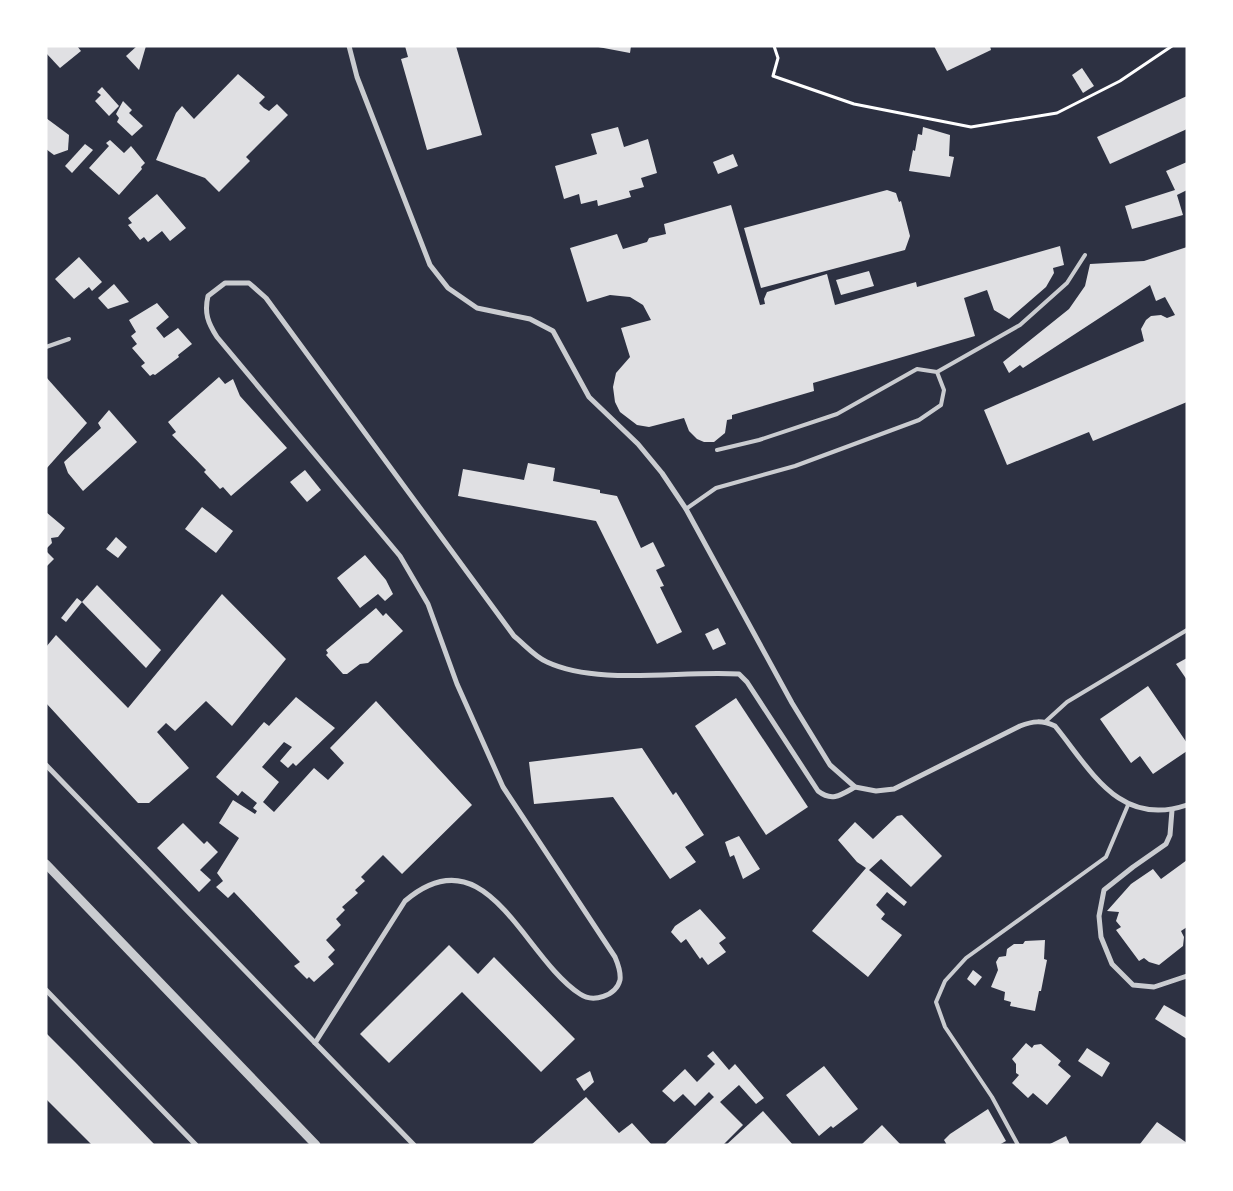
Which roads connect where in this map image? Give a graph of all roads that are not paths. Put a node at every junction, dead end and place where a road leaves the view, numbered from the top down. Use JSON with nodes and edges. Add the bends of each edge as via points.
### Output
{"nodes":[{"id":1,"x":349,"y":46,"type":"edge"},
{"id":2,"x":1085,"y":255,"type":"dead end"},
{"id":3,"x":69,"y":339,"type":"dead end"},
{"id":4,"x":46,"y":347,"type":"edge"},
{"id":5,"x":937,"y":372,"type":"junction"},
{"id":6,"x":717,"y":450,"type":"dead end"},
{"id":7,"x":686,"y":509,"type":"junction"},
{"id":8,"x":1187,"y":630,"type":"edge"},
{"id":9,"x":1045,"y":722,"type":"junction"},
{"id":10,"x":46,"y":765,"type":"edge"},
{"id":11,"x":855,"y":787,"type":"junction"},
{"id":12,"x":1128,"y":805,"type":"junction"},
{"id":13,"x":1187,"y":805,"type":"edge"},
{"id":14,"x":1172,"y":810,"type":"junction"},
{"id":15,"x":46,"y":864,"type":"edge"},
{"id":16,"x":1187,"y":976,"type":"edge"},
{"id":17,"x":46,"y":990,"type":"edge"},
{"id":18,"x":315,"y":1043,"type":"junction"},
{"id":19,"x":196,"y":1145,"type":"edge"},
{"id":20,"x":316,"y":1145,"type":"edge"},
{"id":21,"x":414,"y":1145,"type":"edge"},
{"id":22,"x":1018,"y":1145,"type":"edge"}],
"edges":[{"from":1,"to":7,"type":"street","via":[[357,78],[430,265],[448,288],[477,308],[530,319],[553,331],[589,397],[638,444]]},
{"from":2,"to":5,"type":"lane","via":[[1067,283],[1020,325]]},
{"from":3,"to":4,"type":"lane"},
{"from":5,"to":6,"type":"lane","via":[[917,369],[836,414],[759,440]]},
{"from":5,"to":7,"type":"lane","via":[[944,390],[941,405],[919,420],[795,466],[716,488]]},
{"from":7,"to":11,"type":"street","via":[[792,703],[830,765]]},
{"from":8,"to":9,"type":"lane","via":[[1067,702]]},
{"from":9,"to":11,"type":"street","via":[[1032,721],[1020,726],[894,788],[876,791]]},
{"from":9,"to":12,"type":"street","via":[[1055,726],[1100,785]]},
{"from":10,"to":18,"type":"street"},
{"from":11,"to":18,"type":"street","via":[[837,798],[826,798],[818,791],[740,674],[596,675],[545,662],[514,636],[266,298],[249,283],[225,284],[208,296],[205,308],[208,322],[217,337],[400,556],[428,604],[457,684],[503,787],[616,957],[620,970],[620,980],[614,991],[600,998],[582,996],[564,982],[489,894],[468,882],[444,879],[422,887],[405,901]]},
{"from":12,"to":14,"type":"street","via":[[1149,811]]},
{"from":12,"to":22,"type":"lane","via":[[1106,857],[966,958],[945,981],[936,1002],[945,1027],[992,1097]]},
{"from":13,"to":14,"type":"street"},
{"from":14,"to":16,"type":"street","via":[[1166,844],[1104,890],[1098,916],[1101,937],[1112,964],[1134,985],[1154,987]]},
{"from":15,"to":20,"type":"street"},
{"from":17,"to":19,"type":"street"},
{"from":18,"to":21,"type":"street"}]}
